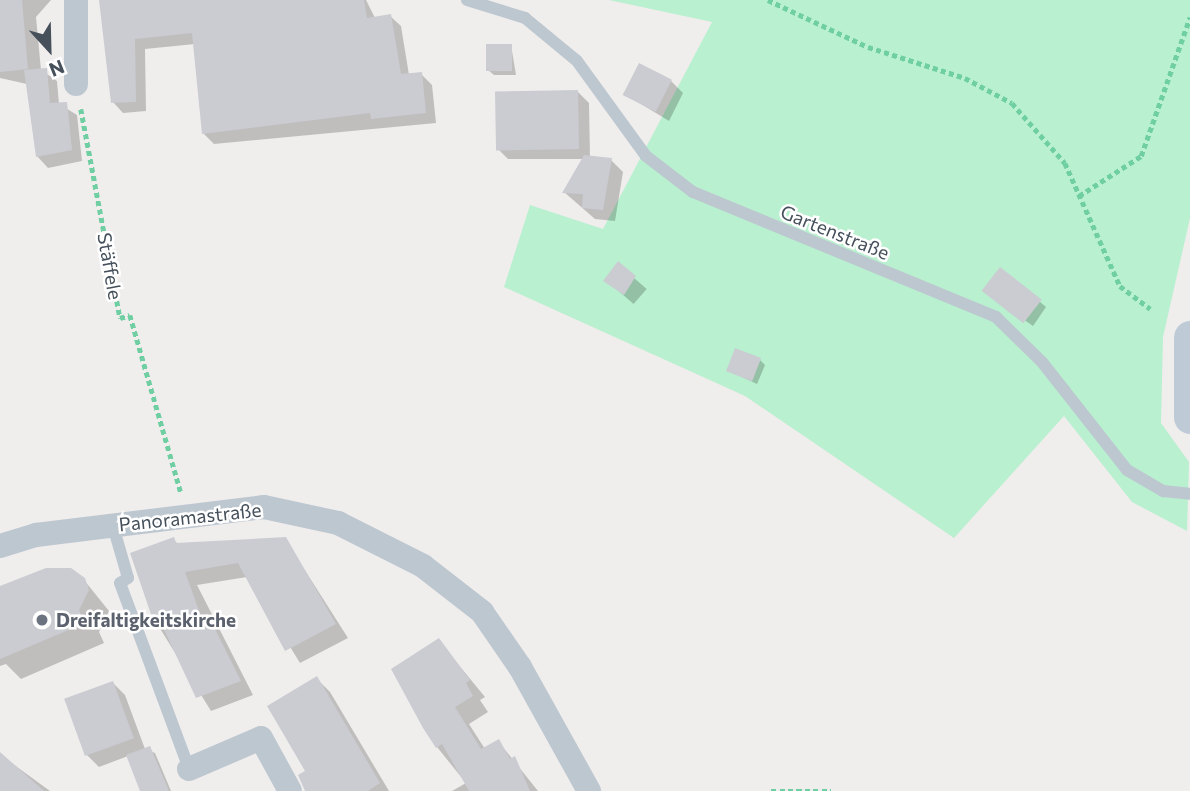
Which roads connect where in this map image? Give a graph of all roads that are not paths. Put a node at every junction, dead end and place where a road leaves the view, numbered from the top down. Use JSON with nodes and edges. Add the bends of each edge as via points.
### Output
{"nodes":[{"id":1,"x":76,"y":0,"type":"edge"},
{"id":2,"x":467,"y":0,"type":"edge"},
{"id":3,"x":76,"y":84,"type":"road end"},
{"id":4,"x":1190,"y":337,"type":"edge"},
{"id":5,"x":1190,"y":416,"type":"edge"},
{"id":6,"x":1190,"y":494,"type":"edge"},
{"id":7,"x":113,"y":526,"type":"junction"},
{"id":8,"x":0,"y":546,"type":"edge"},
{"id":9,"x":189,"y":769,"type":"joint"},
{"id":10,"x":290,"y":791,"type":"edge"},
{"id":11,"x":589,"y":791,"type":"edge"}],
"edges":[{"from":1,"to":3,"type":"street"},
{"from":2,"to":6,"type":"lane","name":"Gartenstraße","via":[[525,18],[577,61],[646,156],[693,192],[996,317],[1042,362],[1127,470],[1163,491]]},
{"from":4,"to":5,"type":"main road"},
{"from":7,"to":8,"type":"street","name":"Panoramastraße"},
{"from":7,"to":9,"type":"lane","via":[[128,578],[120,583]]},
{"from":7,"to":11,"type":"street","name":"Panoramastraße","via":[[264,507],[338,523],[423,566],[482,612],[520,667]]},
{"from":9,"to":10,"type":"street","via":[[261,737]]}]}
